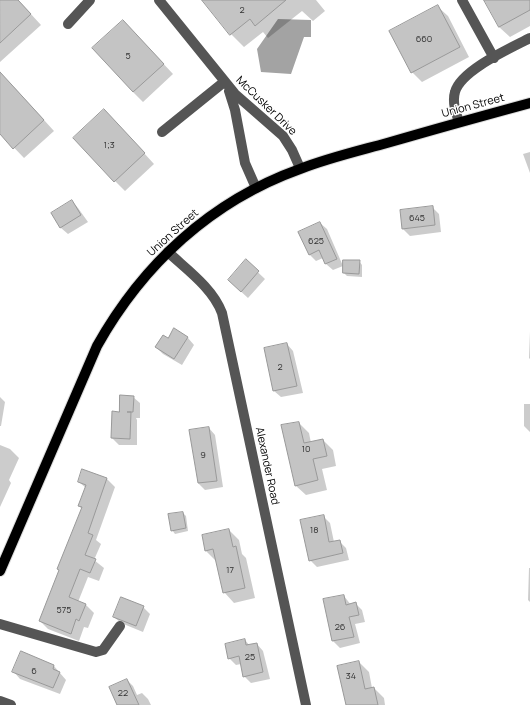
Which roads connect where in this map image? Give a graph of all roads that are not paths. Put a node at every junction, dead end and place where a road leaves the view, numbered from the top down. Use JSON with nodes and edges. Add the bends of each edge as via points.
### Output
{"nodes":[{"id":1,"x":90,"y":0,"type":"edge"},
{"id":2,"x":159,"y":0,"type":"edge"},
{"id":3,"x":462,"y":0,"type":"edge"},
{"id":4,"x":68,"y":24,"type":"dead end"},
{"id":5,"x":530,"y":38,"type":"edge"},
{"id":6,"x":494,"y":58,"type":"junction"},
{"id":7,"x":224,"y":82,"type":"junction"},
{"id":8,"x":530,"y":103,"type":"edge"},
{"id":9,"x":459,"y":122,"type":"junction"},
{"id":10,"x":162,"y":132,"type":"dead end"},
{"id":11,"x":300,"y":168,"type":"junction"},
{"id":12,"x":256,"y":188,"type":"junction"},
{"id":13,"x":168,"y":252,"type":"junction"},
{"id":14,"x":0,"y":571,"type":"edge"},
{"id":15,"x":0,"y":624,"type":"edge"},
{"id":16,"x":120,"y":626,"type":"dead end"},
{"id":17,"x":0,"y":701,"type":"edge"},
{"id":18,"x":10,"y":705,"type":"edge"},
{"id":19,"x":306,"y":705,"type":"edge"}],
"edges":[{"from":1,"to":4,"type":"street"},
{"from":2,"to":7,"type":"street","name":"McCusker Drive"},
{"from":3,"to":6,"type":"street"},
{"from":5,"to":6,"type":"street"},
{"from":6,"to":9,"type":"street","via":[[474,69],[457,87],[454,99]]},
{"from":7,"to":10,"type":"street"},
{"from":7,"to":11,"type":"street","name":"McCusker Drive","via":[[283,136]]},
{"from":7,"to":12,"type":"street","name":"McCusker Drive","via":[[233,100],[245,163]]},
{"from":8,"to":9,"type":"main road","name":"Union Street"},
{"from":9,"to":11,"type":"main road","name":"Union Street"},
{"from":11,"to":12,"type":"main road","name":"Union Street"},
{"from":12,"to":13,"type":"main road","name":"Union Street","via":[[197,226]]},
{"from":13,"to":14,"type":"main road","name":"Union Street","via":[[133,290],[97,346]]},
{"from":13,"to":19,"type":"street","name":"Alexander Road","via":[[209,291],[222,313]]},
{"from":15,"to":16,"type":"street","via":[[96,652],[103,650]]},
{"from":17,"to":18,"type":"street"}]}
